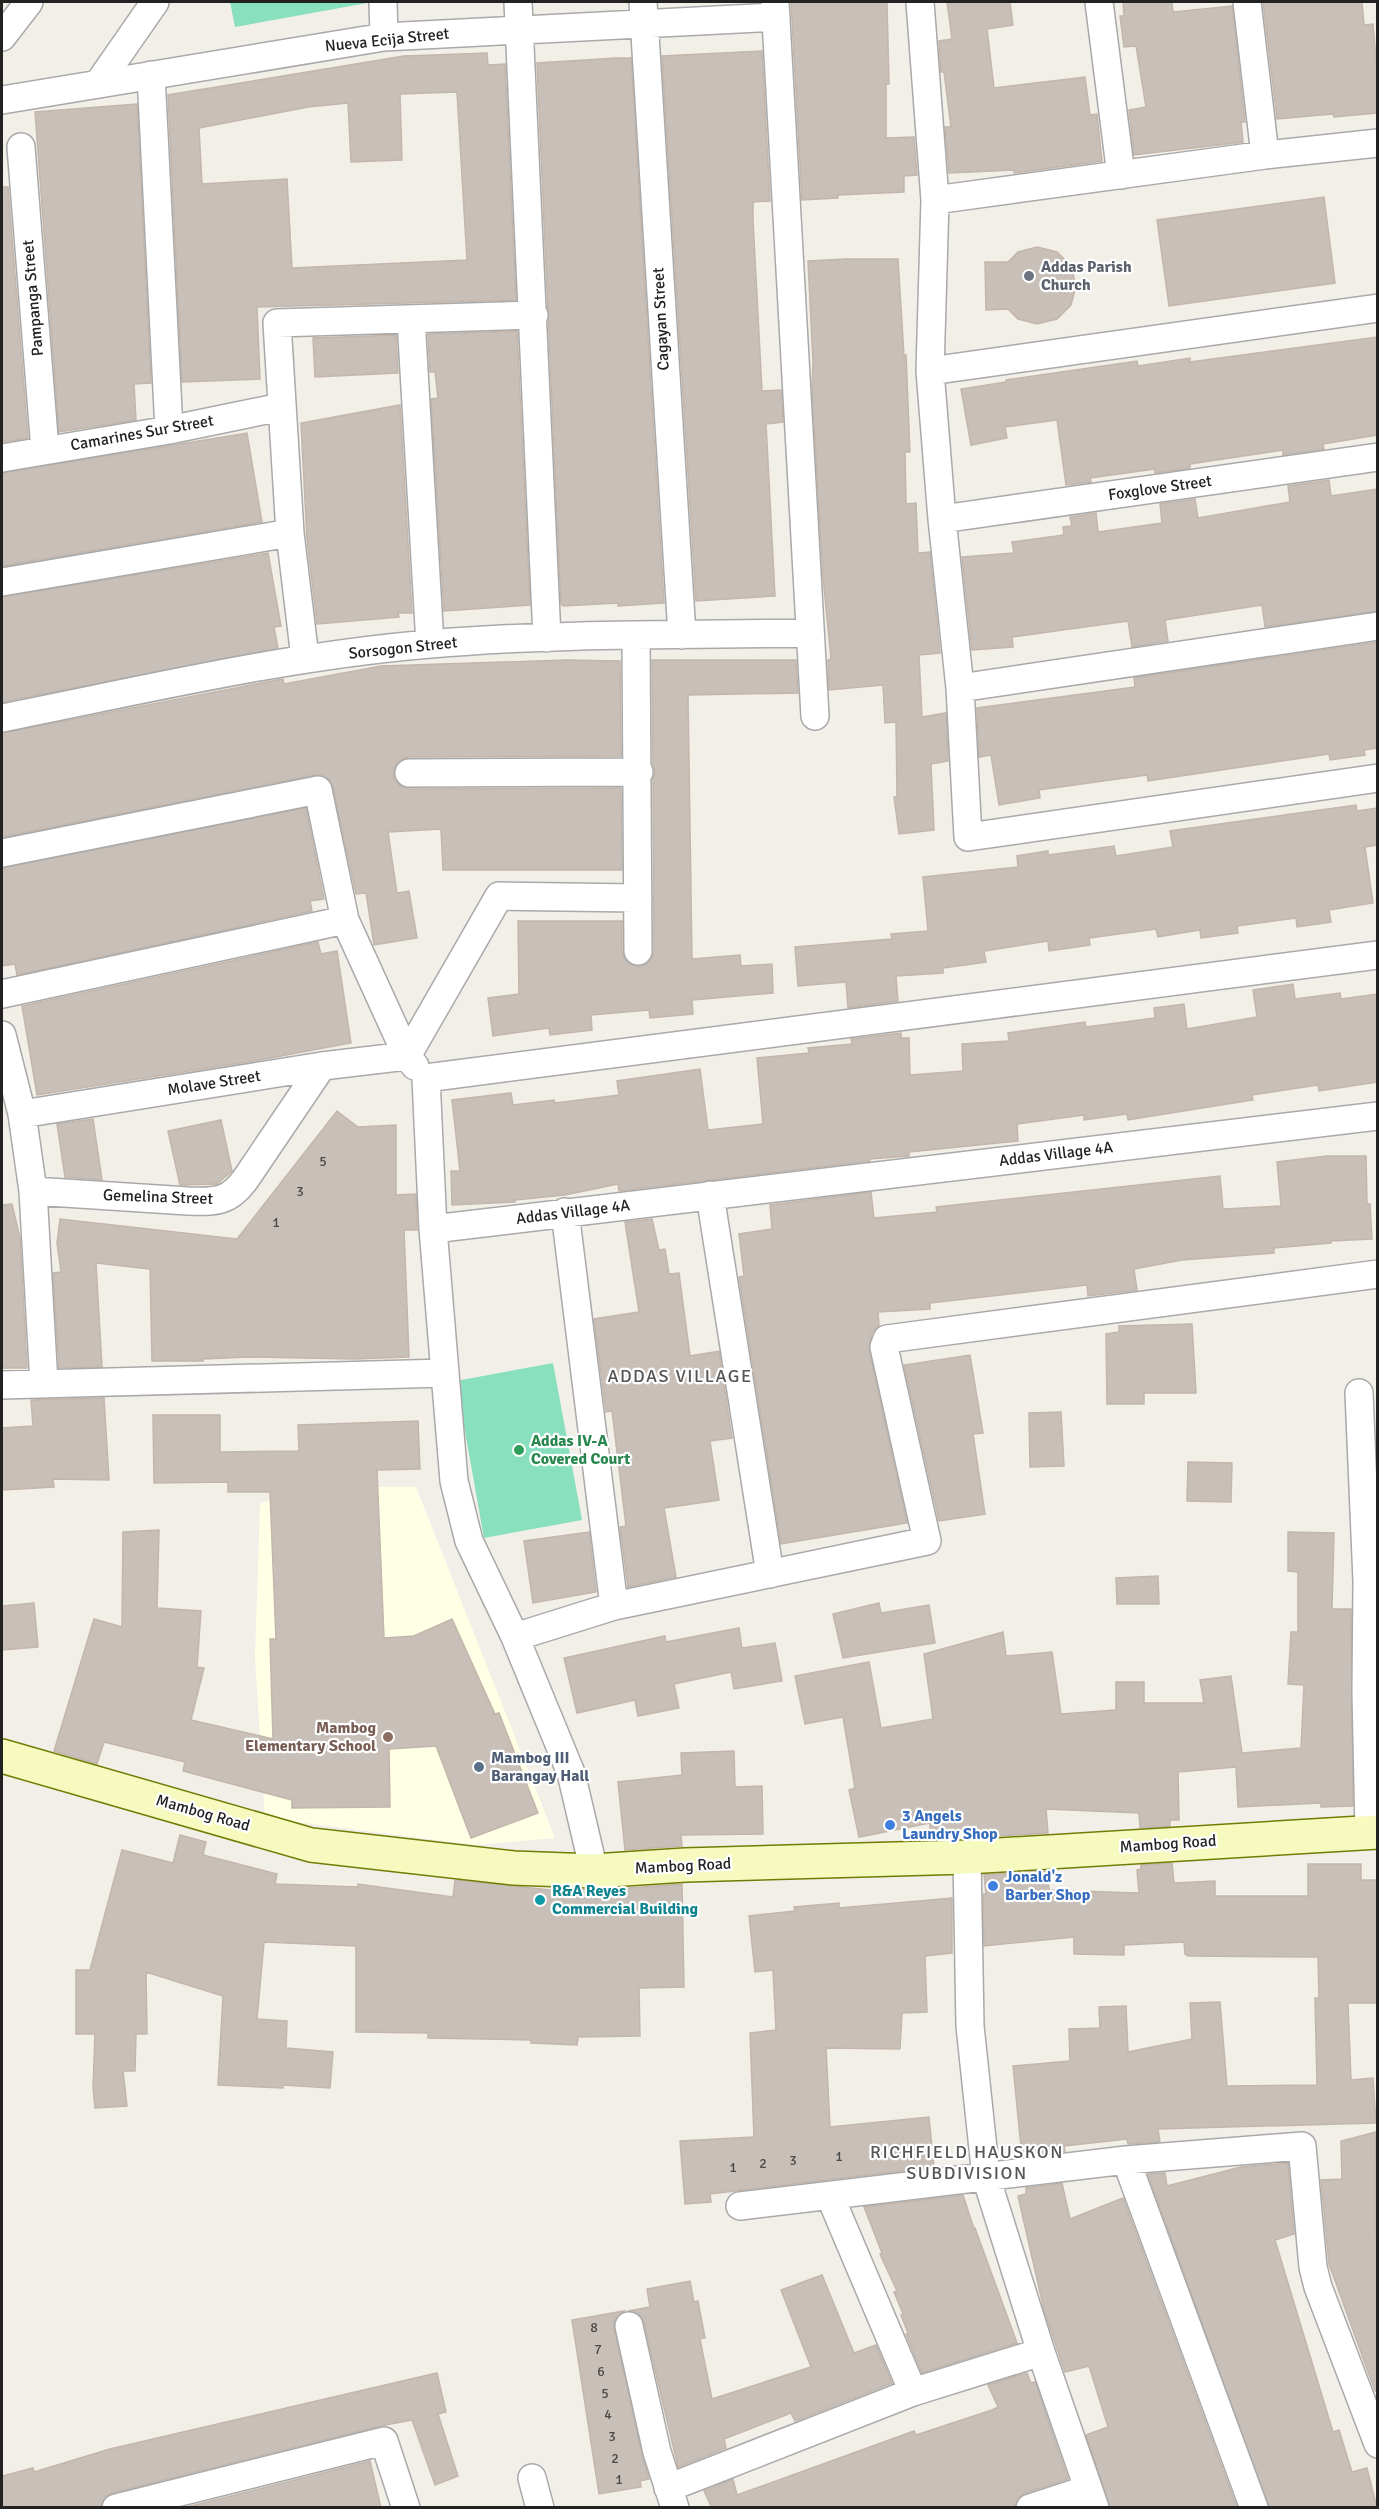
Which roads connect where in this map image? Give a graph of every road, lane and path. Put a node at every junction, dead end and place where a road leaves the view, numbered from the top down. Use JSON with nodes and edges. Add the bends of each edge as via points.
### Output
{"nodes":[{"id":1,"x":29,"y":2,"type":"edge"},
{"id":2,"x":155,"y":2,"type":"edge"},
{"id":3,"x":383,"y":2,"type":"edge"},
{"id":4,"x":518,"y":2,"type":"edge"},
{"id":5,"x":920,"y":2,"type":"edge"},
{"id":6,"x":1099,"y":2,"type":"edge"},
{"id":7,"x":1247,"y":2,"type":"edge"},
{"id":8,"x":775,"y":9,"type":"edge"},
{"id":9,"x":644,"y":12,"type":"edge"},
{"id":10,"x":520,"y":29,"type":"junction"},
{"id":11,"x":2,"y":37,"type":"edge"},
{"id":12,"x":384,"y":37,"type":"junction"},
{"id":13,"x":152,"y":75,"type":"junction"},
{"id":14,"x":98,"y":84,"type":"junction"},
{"id":15,"x":2,"y":100,"type":"edge"},
{"id":16,"x":1377,"y":143,"type":"edge"},
{"id":17,"x":21,"y":147,"type":"dead end"},
{"id":18,"x":1266,"y":155,"type":"junction"},
{"id":19,"x":1121,"y":175,"type":"junction"},
{"id":20,"x":935,"y":200,"type":"junction"},
{"id":21,"x":1377,"y":308,"type":"edge"},
{"id":22,"x":534,"y":315,"type":"junction"},
{"id":23,"x":411,"y":319,"type":"junction"},
{"id":24,"x":930,"y":371,"type":"junction"},
{"id":25,"x":281,"y":407,"type":"junction"},
{"id":26,"x":169,"y":430,"type":"junction"},
{"id":27,"x":45,"y":450,"type":"junction"},
{"id":28,"x":1377,"y":457,"type":"edge"},
{"id":29,"x":2,"y":458,"type":"edge"},
{"id":30,"x":942,"y":519,"type":"junction"},
{"id":31,"x":290,"y":533,"type":"junction"},
{"id":32,"x":2,"y":582,"type":"edge"},
{"id":33,"x":1377,"y":626,"type":"edge"},
{"id":34,"x":810,"y":633,"type":"junction"},
{"id":35,"x":682,"y":635,"type":"junction"},
{"id":36,"x":636,"y":636,"type":"junction"},
{"id":37,"x":547,"y":638,"type":"junction"},
{"id":38,"x":430,"y":644,"type":"junction"},
{"id":39,"x":305,"y":658,"type":"junction"},
{"id":40,"x":960,"y":688,"type":"junction"},
{"id":41,"x":815,"y":716,"type":"dead end"},
{"id":42,"x":2,"y":718,"type":"edge"},
{"id":43,"x":639,"y":772,"type":"junction"},
{"id":44,"x":409,"y":773,"type":"dead end"},
{"id":45,"x":1377,"y":778,"type":"edge"},
{"id":46,"x":2,"y":853,"type":"edge"},
{"id":47,"x":638,"y":897,"type":"junction"},
{"id":48,"x":345,"y":920,"type":"junction"},
{"id":49,"x":638,"y":951,"type":"dead end"},
{"id":50,"x":1377,"y":955,"type":"edge"},
{"id":51,"x":2,"y":994,"type":"edge"},
{"id":52,"x":2,"y":1035,"type":"edge"},
{"id":53,"x":407,"y":1056,"type":"junction"},
{"id":54,"x":322,"y":1066,"type":"junction"},
{"id":55,"x":426,"y":1078,"type":"junction"},
{"id":56,"x":22,"y":1114,"type":"junction"},
{"id":57,"x":1377,"y":1116,"type":"edge"},
{"id":58,"x":33,"y":1191,"type":"junction"},
{"id":59,"x":710,"y":1195,"type":"junction"},
{"id":60,"x":565,"y":1212,"type":"junction"},
{"id":61,"x":434,"y":1229,"type":"junction"},
{"id":62,"x":1377,"y":1274,"type":"edge"},
{"id":63,"x":445,"y":1373,"type":"junction"},
{"id":64,"x":44,"y":1384,"type":"junction"},
{"id":65,"x":2,"y":1385,"type":"edge"},
{"id":66,"x":1359,"y":1393,"type":"dead end"},
{"id":67,"x":770,"y":1574,"type":"junction"},
{"id":68,"x":614,"y":1606,"type":"junction"},
{"id":69,"x":515,"y":1637,"type":"junction"},
{"id":70,"x":2,"y":1756,"type":"edge"},
{"id":71,"x":1373,"y":1832,"type":"edge"},
{"id":72,"x":967,"y":1857,"type":"junction"},
{"id":73,"x":594,"y":1871,"type":"junction"},
{"id":74,"x":1126,"y":2160,"type":"junction"},
{"id":75,"x":986,"y":2177,"type":"junction"},
{"id":76,"x":831,"y":2196,"type":"junction"},
{"id":77,"x":740,"y":2206,"type":"dead end"},
{"id":78,"x":629,"y":2326,"type":"dead end"},
{"id":79,"x":1041,"y":2352,"type":"junction"},
{"id":80,"x":913,"y":2392,"type":"junction"},
{"id":81,"x":1377,"y":2444,"type":"edge"},
{"id":82,"x":532,"y":2478,"type":"dead end"},
{"id":83,"x":671,"y":2498,"type":"edge"},
{"id":84,"x":1092,"y":2498,"type":"edge"},
{"id":85,"x":116,"y":2508,"type":"edge"},
{"id":86,"x":406,"y":2508,"type":"edge"},
{"id":87,"x":540,"y":2508,"type":"edge"},
{"id":88,"x":1030,"y":2508,"type":"edge"},
{"id":89,"x":1254,"y":2508,"type":"edge"}],
"edges":[{"from":1,"to":11,"type":"street"},
{"from":2,"to":14,"type":"street"},
{"from":3,"to":12,"type":"street"},
{"from":4,"to":10,"type":"street"},
{"from":5,"to":20,"type":"street"},
{"from":6,"to":19,"type":"street"},
{"from":7,"to":18,"type":"street"},
{"from":8,"to":9,"type":"street","name":"Nueva Ecija Street"},
{"from":8,"to":34,"type":"street"},
{"from":9,"to":10,"type":"street","name":"Nueva Ecija Street"},
{"from":9,"to":35,"type":"street","name":"Cagayan Street"},
{"from":10,"to":12,"type":"street","name":"Nueva Ecija Street"},
{"from":10,"to":22,"type":"street"},
{"from":12,"to":13,"type":"street","name":"Nueva Ecija Street"},
{"from":13,"to":14,"type":"street","name":"Nueva Ecija Street"},
{"from":13,"to":26,"type":"street"},
{"from":14,"to":15,"type":"street","name":"Nueva Ecija Street"},
{"from":16,"to":18,"type":"street"},
{"from":17,"to":27,"type":"street","name":"Pampanga Street"},
{"from":18,"to":19,"type":"street"},
{"from":19,"to":20,"type":"street"},
{"from":20,"to":24,"type":"street"},
{"from":21,"to":24,"type":"street"},
{"from":22,"to":23,"type":"street"},
{"from":22,"to":37,"type":"street"},
{"from":23,"to":25,"type":"street","via":[[277,323]]},
{"from":23,"to":38,"type":"street"},
{"from":24,"to":30,"type":"street"},
{"from":25,"to":26,"type":"street","name":"Camarines Sur Street"},
{"from":25,"to":31,"type":"street"},
{"from":26,"to":27,"type":"street","name":"Camarines Sur Street"},
{"from":27,"to":29,"type":"street","name":"Camarines Sur Street"},
{"from":28,"to":30,"type":"street","name":"Foxglove Street"},
{"from":30,"to":40,"type":"street"},
{"from":31,"to":32,"type":"street"},
{"from":31,"to":39,"type":"street"},
{"from":33,"to":40,"type":"street"},
{"from":34,"to":35,"type":"street","name":"Sorsogon Street"},
{"from":34,"to":41,"type":"street"},
{"from":35,"to":36,"type":"street","name":"Sorsogon Street"},
{"from":36,"to":37,"type":"street","name":"Sorsogon Street"},
{"from":36,"to":43,"type":"street"},
{"from":37,"to":38,"type":"street","name":"Sorsogon Street"},
{"from":38,"to":39,"type":"street","name":"Sorsogon Street"},
{"from":39,"to":42,"type":"street","name":"Sorsogon Street"},
{"from":40,"to":45,"type":"street","via":[[968,837]]},
{"from":43,"to":44,"type":"street"},
{"from":43,"to":47,"type":"street"},
{"from":46,"to":48,"type":"street","via":[[318,790]]},
{"from":47,"to":49,"type":"street"},
{"from":47,"to":53,"type":"street","via":[[499,896]]},
{"from":48,"to":51,"type":"street"},
{"from":48,"to":53,"type":"street"},
{"from":50,"to":55,"type":"street"},
{"from":52,"to":56,"type":"street"},
{"from":53,"to":54,"type":"street","name":"Molave Street"},
{"from":53,"to":55,"type":"street"},
{"from":54,"to":56,"type":"street","name":"Molave Street"},
{"from":54,"to":58,"type":"street","name":"Gemelina Street","via":[[243,1183],[226,1198],[210,1202]]},
{"from":55,"to":61,"type":"street"},
{"from":56,"to":58,"type":"street"},
{"from":57,"to":59,"type":"street","name":"Addas Village 4A"},
{"from":58,"to":64,"type":"street"},
{"from":59,"to":60,"type":"street","name":"Addas Village 4A"},
{"from":59,"to":67,"type":"street"},
{"from":60,"to":61,"type":"street","name":"Addas Village 4A"},
{"from":60,"to":68,"type":"street"},
{"from":61,"to":63,"type":"street"},
{"from":62,"to":67,"type":"street","via":[[887,1339],[884,1347],[927,1541]]},
{"from":63,"to":64,"type":"street"},
{"from":63,"to":69,"type":"street","via":[[454,1481],[469,1541]]},
{"from":64,"to":65,"type":"street"},
{"from":66,"to":71,"type":"street"},
{"from":67,"to":68,"type":"street"},
{"from":68,"to":69,"type":"street"},
{"from":69,"to":73,"type":"street","via":[[571,1773]]},
{"from":70,"to":73,"type":"main road","name":"Mambog Road","via":[[311,1845],[513,1868]]},
{"from":71,"to":72,"type":"main road","name":"Mambog Road"},
{"from":72,"to":73,"type":"main road","name":"Mambog Road"},
{"from":72,"to":75,"type":"street","via":[[970,2026]]},
{"from":74,"to":75,"type":"street"},
{"from":74,"to":81,"type":"street","via":[[1302,2146],[1318,2287]]},
{"from":74,"to":89,"type":"street"},
{"from":75,"to":76,"type":"street"},
{"from":75,"to":79,"type":"street"},
{"from":76,"to":77,"type":"street"},
{"from":76,"to":80,"type":"street"},
{"from":78,"to":83,"type":"street"},
{"from":79,"to":80,"type":"street"},
{"from":79,"to":84,"type":"street"},
{"from":80,"to":83,"type":"street"},
{"from":82,"to":87,"type":"street"},
{"from":84,"to":88,"type":"street"},
{"from":85,"to":86,"type":"street","via":[[384,2441]]}]}
